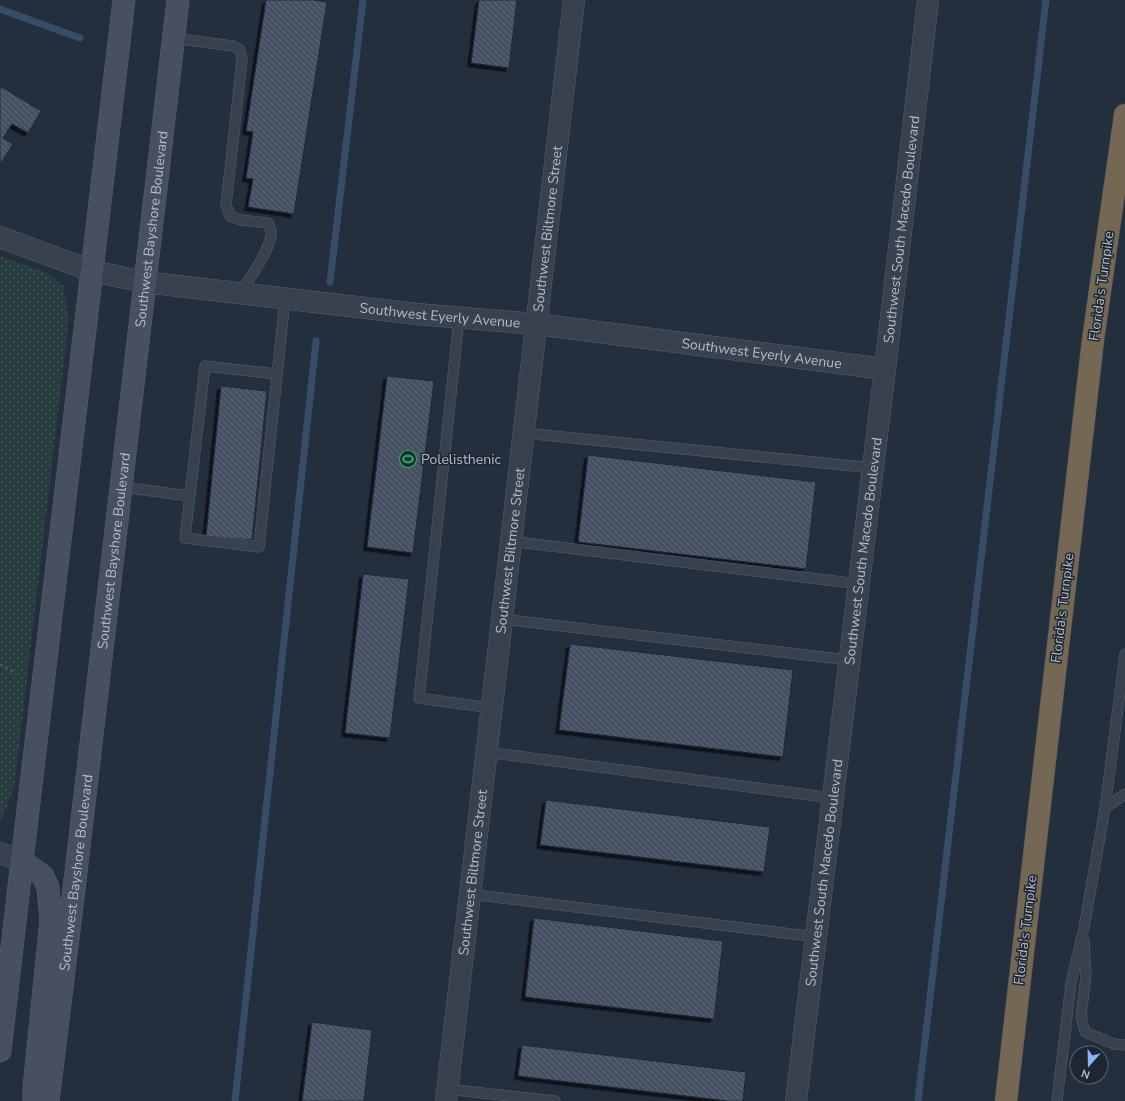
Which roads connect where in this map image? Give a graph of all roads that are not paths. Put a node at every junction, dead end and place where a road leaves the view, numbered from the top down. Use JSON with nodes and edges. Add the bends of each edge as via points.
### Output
{"nodes":[{"id":1,"x":124,"y":0,"type":"edge"},
{"id":2,"x":178,"y":0,"type":"edge"},
{"id":3,"x":574,"y":0,"type":"edge"},
{"id":4,"x":928,"y":0,"type":"edge"},
{"id":5,"x":174,"y":38,"type":"junction"},
{"id":6,"x":1125,"y":115,"type":"edge"},
{"id":7,"x":0,"y":237,"type":"edge"},
{"id":8,"x":92,"y":271,"type":"junction"},
{"id":9,"x":144,"y":282,"type":"junction"},
{"id":10,"x":240,"y":294,"type":"junction"},
{"id":11,"x":285,"y":298,"type":"junction"},
{"id":12,"x":459,"y":318,"type":"junction"},
{"id":13,"x":536,"y":324,"type":"junction"},
{"id":14,"x":885,"y":368,"type":"junction"},
{"id":15,"x":277,"y":374,"type":"junction"},
{"id":16,"x":523,"y":433,"type":"junction"},
{"id":17,"x":873,"y":468,"type":"junction"},
{"id":18,"x":121,"y":487,"type":"junction"},
{"id":19,"x":190,"y":496,"type":"junction"},
{"id":20,"x":510,"y":541,"type":"junction"},
{"id":21,"x":859,"y":584,"type":"junction"},
{"id":22,"x":502,"y":618,"type":"junction"},
{"id":23,"x":1125,"y":654,"type":"edge"},
{"id":24,"x":850,"y":660,"type":"junction"},
{"id":25,"x":491,"y":708,"type":"junction"},
{"id":26,"x":486,"y":752,"type":"junction"},
{"id":27,"x":1125,"y":794,"type":"edge"},
{"id":28,"x":833,"y":798,"type":"junction"},
{"id":29,"x":1106,"y":808,"type":"junction"},
{"id":30,"x":0,"y":853,"type":"edge"},
{"id":31,"x":22,"y":861,"type":"junction"},
{"id":32,"x":470,"y":894,"type":"junction"},
{"id":33,"x":1084,"y":928,"type":"junction"},
{"id":34,"x":816,"y":937,"type":"junction"},
{"id":35,"x":1125,"y":1045,"type":"edge"},
{"id":36,"x":0,"y":1051,"type":"edge"},
{"id":37,"x":446,"y":1095,"type":"edge"},
{"id":38,"x":503,"y":1098,"type":"edge"},
{"id":39,"x":34,"y":1101,"type":"edge"},
{"id":40,"x":48,"y":1101,"type":"edge"},
{"id":41,"x":555,"y":1101,"type":"edge"},
{"id":42,"x":796,"y":1101,"type":"edge"},
{"id":43,"x":1006,"y":1101,"type":"edge"},
{"id":44,"x":1057,"y":1101,"type":"edge"}],
"edges":[{"from":1,"to":8,"type":"main road"},
{"from":2,"to":5,"type":"main road","name":"Southwest Bayshore Boulevard"},
{"from":3,"to":13,"type":"street","name":"Southwest Biltmore Street"},
{"from":4,"to":14,"type":"street","name":"Southwest South Macedo Boulevard"},
{"from":5,"to":9,"type":"main road","name":"Southwest Bayshore Boulevard"},
{"from":5,"to":10,"type":"lane","via":[[233,46],[240,50],[242,60],[226,205],[230,216],[268,223],[272,234],[258,266]]},
{"from":6,"to":43,"type":"highway","name":"Florida's Turnpike","via":[[1093,340]]},
{"from":7,"to":8,"type":"street","name":"Southwest Eyerly Avenue"},
{"from":8,"to":9,"type":"street","name":"Southwest Eyerly Avenue"},
{"from":8,"to":31,"type":"main road"},
{"from":9,"to":10,"type":"street","name":"Southwest Eyerly Avenue"},
{"from":9,"to":18,"type":"main road","name":"Southwest Bayshore Boulevard"},
{"from":10,"to":11,"type":"street","name":"Southwest Eyerly Avenue"},
{"from":11,"to":12,"type":"street","name":"Southwest Eyerly Avenue"},
{"from":11,"to":15,"type":"lane"},
{"from":12,"to":13,"type":"street","name":"Southwest Eyerly Avenue"},
{"from":12,"to":25,"type":"lane","via":[[419,698]]},
{"from":13,"to":14,"type":"street","name":"Southwest Eyerly Avenue"},
{"from":13,"to":16,"type":"street","name":"Southwest Biltmore Street"},
{"from":14,"to":17,"type":"street","name":"Southwest South Macedo Boulevard"},
{"from":15,"to":19,"type":"lane","via":[[205,366]]},
{"from":15,"to":19,"type":"lane","via":[[259,547],[185,538]]},
{"from":16,"to":17,"type":"lane"},
{"from":16,"to":20,"type":"street","name":"Southwest Biltmore Street"},
{"from":17,"to":21,"type":"street","name":"Southwest South Macedo Boulevard"},
{"from":18,"to":19,"type":"lane"},
{"from":18,"to":40,"type":"main road","name":"Southwest Bayshore Boulevard"},
{"from":20,"to":21,"type":"lane"},
{"from":20,"to":22,"type":"street","name":"Southwest Biltmore Street"},
{"from":21,"to":24,"type":"street","name":"Southwest South Macedo Boulevard"},
{"from":22,"to":24,"type":"lane"},
{"from":22,"to":25,"type":"street","name":"Southwest Biltmore Street"},
{"from":23,"to":29,"type":"lane"},
{"from":24,"to":28,"type":"street","name":"Southwest South Macedo Boulevard"},
{"from":25,"to":26,"type":"street","name":"Southwest Biltmore Street"},
{"from":26,"to":28,"type":"lane"},
{"from":26,"to":32,"type":"street","name":"Southwest Biltmore Street"},
{"from":27,"to":29,"type":"lane"},
{"from":28,"to":34,"type":"street","name":"Southwest South Macedo Boulevard"},
{"from":29,"to":33,"type":"lane"},
{"from":30,"to":31,"type":"street"},
{"from":31,"to":36,"type":"main road"},
{"from":31,"to":39,"type":"main road","via":[[43,876],[48,888],[51,920]]},
{"from":32,"to":34,"type":"lane"},
{"from":32,"to":37,"type":"street","name":"Southwest Biltmore Street"},
{"from":33,"to":35,"type":"lane","via":[[1086,976],[1081,1016],[1085,1032],[1114,1044]]},
{"from":33,"to":44,"type":"lane","via":[[1070,983]]},
{"from":34,"to":42,"type":"street","name":"Southwest South Macedo Boulevard"},
{"from":37,"to":38,"type":"lane"},
{"from":38,"to":41,"type":"lane"}]}
